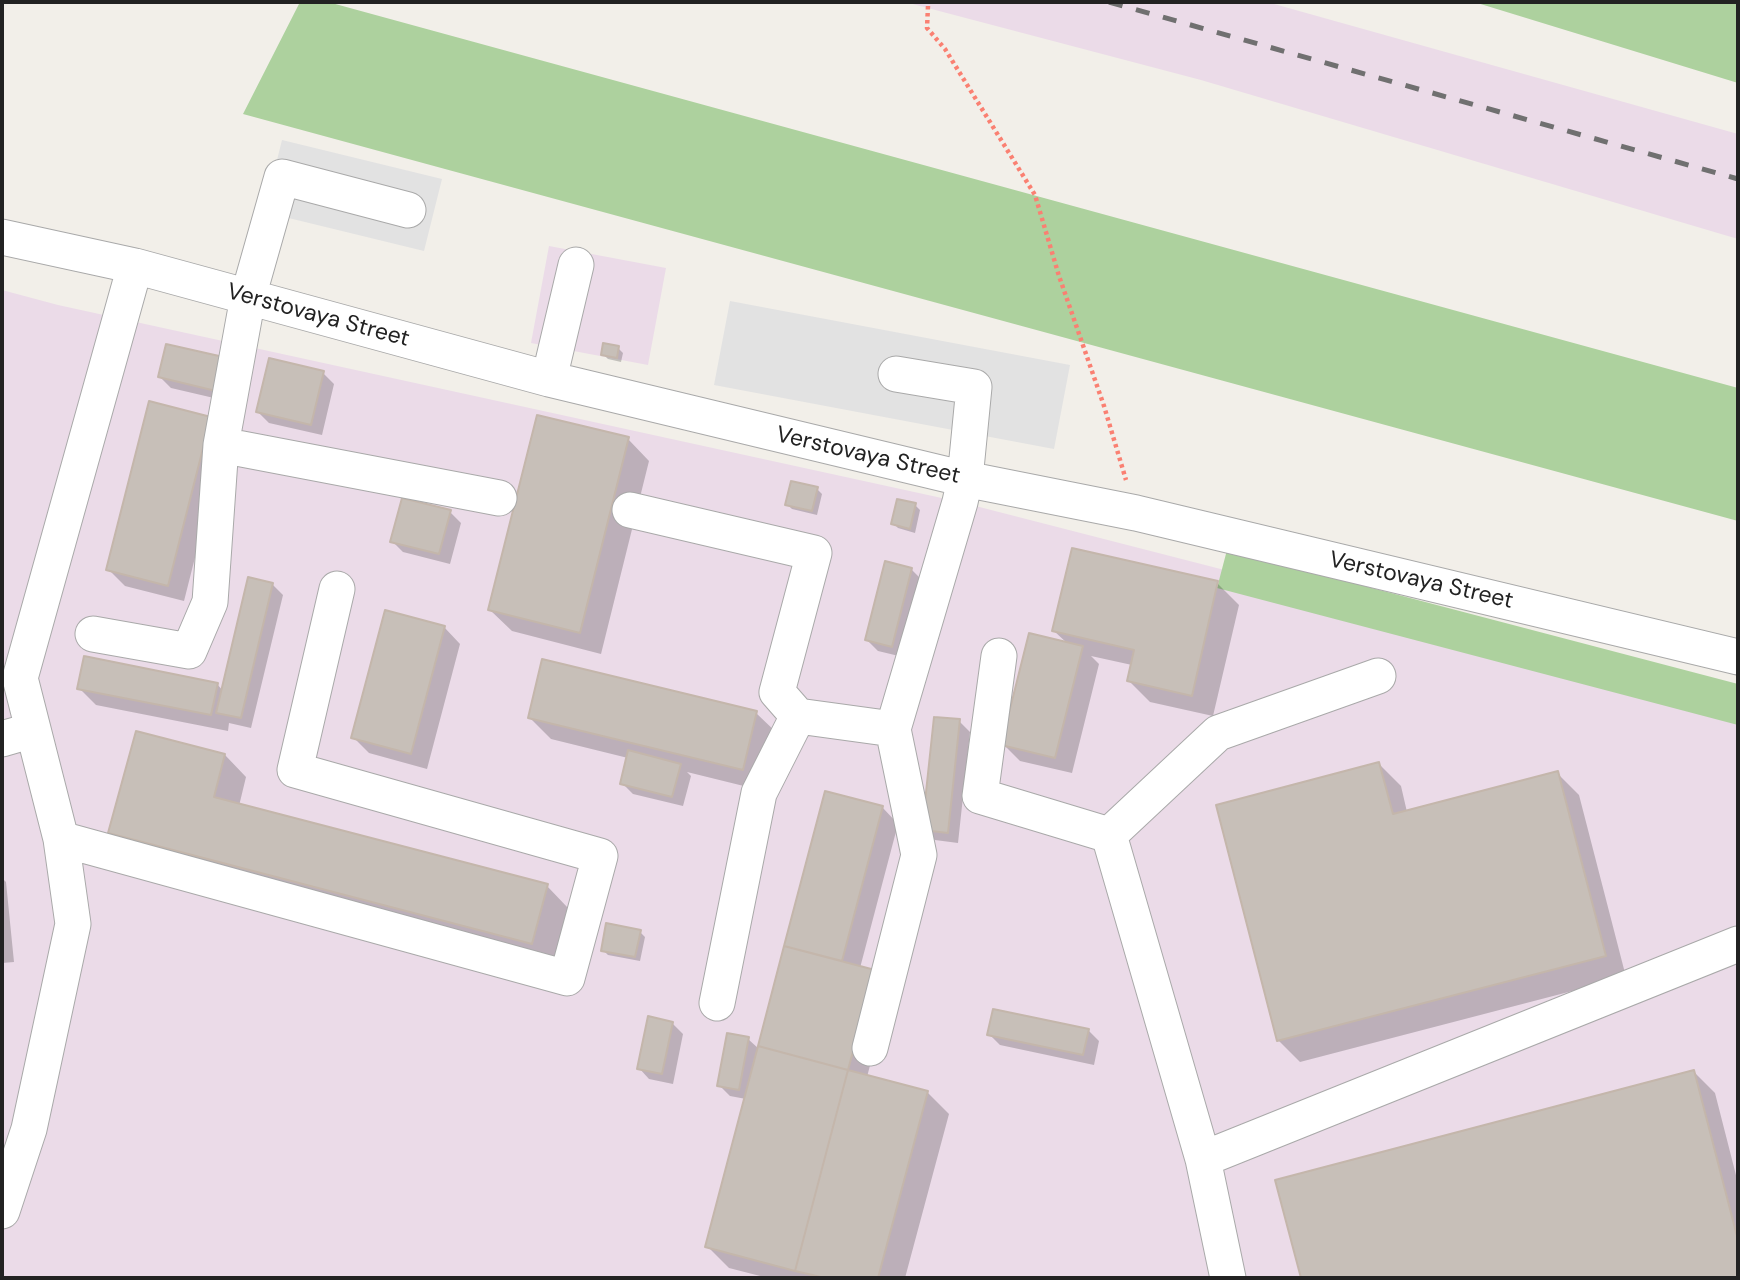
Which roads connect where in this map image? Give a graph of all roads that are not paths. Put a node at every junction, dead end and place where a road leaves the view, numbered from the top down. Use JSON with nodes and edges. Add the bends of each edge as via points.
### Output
{"nodes":[{"id":1,"x":408,"y":210,"type":"dead end"},
{"id":2,"x":2,"y":237,"type":"edge"},
{"id":3,"x":576,"y":265,"type":"dead end"},
{"id":4,"x":135,"y":267,"type":"junction"},
{"id":5,"x":248,"y":297,"type":"junction"},
{"id":6,"x":895,"y":374,"type":"dead end"},
{"id":7,"x":549,"y":379,"type":"junction"},
{"id":8,"x":221,"y":445,"type":"junction"},
{"id":9,"x":965,"y":479,"type":"junction"},
{"id":10,"x":499,"y":498,"type":"dead end"},
{"id":11,"x":630,"y":510,"type":"dead end"},
{"id":12,"x":337,"y":589,"type":"dead end"},
{"id":13,"x":93,"y":634,"type":"dead end"},
{"id":14,"x":999,"y":656,"type":"dead end"},
{"id":15,"x":1738,"y":657,"type":"edge"},
{"id":16,"x":1378,"y":676,"type":"dead end"},
{"id":17,"x":798,"y":716,"type":"junction"},
{"id":18,"x":893,"y":729,"type":"junction"},
{"id":19,"x":18,"y":734,"type":"edge"},
{"id":20,"x":1109,"y":835,"type":"junction"},
{"id":21,"x":61,"y":838,"type":"junction"},
{"id":22,"x":1738,"y":944,"type":"edge"},
{"id":23,"x":717,"y":1003,"type":"dead end"},
{"id":24,"x":870,"y":1048,"type":"dead end"},
{"id":25,"x":1203,"y":1159,"type":"junction"},
{"id":26,"x":2,"y":1212,"type":"edge"},
{"id":27,"x":1228,"y":1278,"type":"edge"}],
"edges":[{"from":1,"to":5,"type":"street","via":[[282,177]]},
{"from":2,"to":4,"type":"street","name":"Verstovaya Street"},
{"from":3,"to":7,"type":"street"},
{"from":4,"to":5,"type":"street","name":"Verstovaya Street"},
{"from":4,"to":19,"type":"street","via":[[20,678]]},
{"from":5,"to":7,"type":"street","name":"Verstovaya Street"},
{"from":5,"to":8,"type":"street"},
{"from":6,"to":9,"type":"street","via":[[974,387]]},
{"from":7,"to":9,"type":"street","name":"Verstovaya Street"},
{"from":8,"to":10,"type":"street"},
{"from":8,"to":13,"type":"street","via":[[210,602],[190,651]]},
{"from":9,"to":15,"type":"street","name":"Verstovaya Street","via":[[1136,513]]},
{"from":9,"to":18,"type":"street"},
{"from":11,"to":17,"type":"street","via":[[814,553],[777,692]]},
{"from":12,"to":21,"type":"street","via":[[295,770],[600,856],[567,978]]},
{"from":14,"to":20,"type":"street","via":[[980,796]]},
{"from":16,"to":20,"type":"street","via":[[1217,733]]},
{"from":17,"to":18,"type":"street"},
{"from":17,"to":23,"type":"street","via":[[759,793]]},
{"from":18,"to":24,"type":"street","via":[[919,855]]},
{"from":19,"to":21,"type":"street"},
{"from":20,"to":25,"type":"street"},
{"from":21,"to":26,"type":"street","via":[[73,924],[29,1129]]},
{"from":22,"to":25,"type":"street"},
{"from":25,"to":27,"type":"street"}]}
